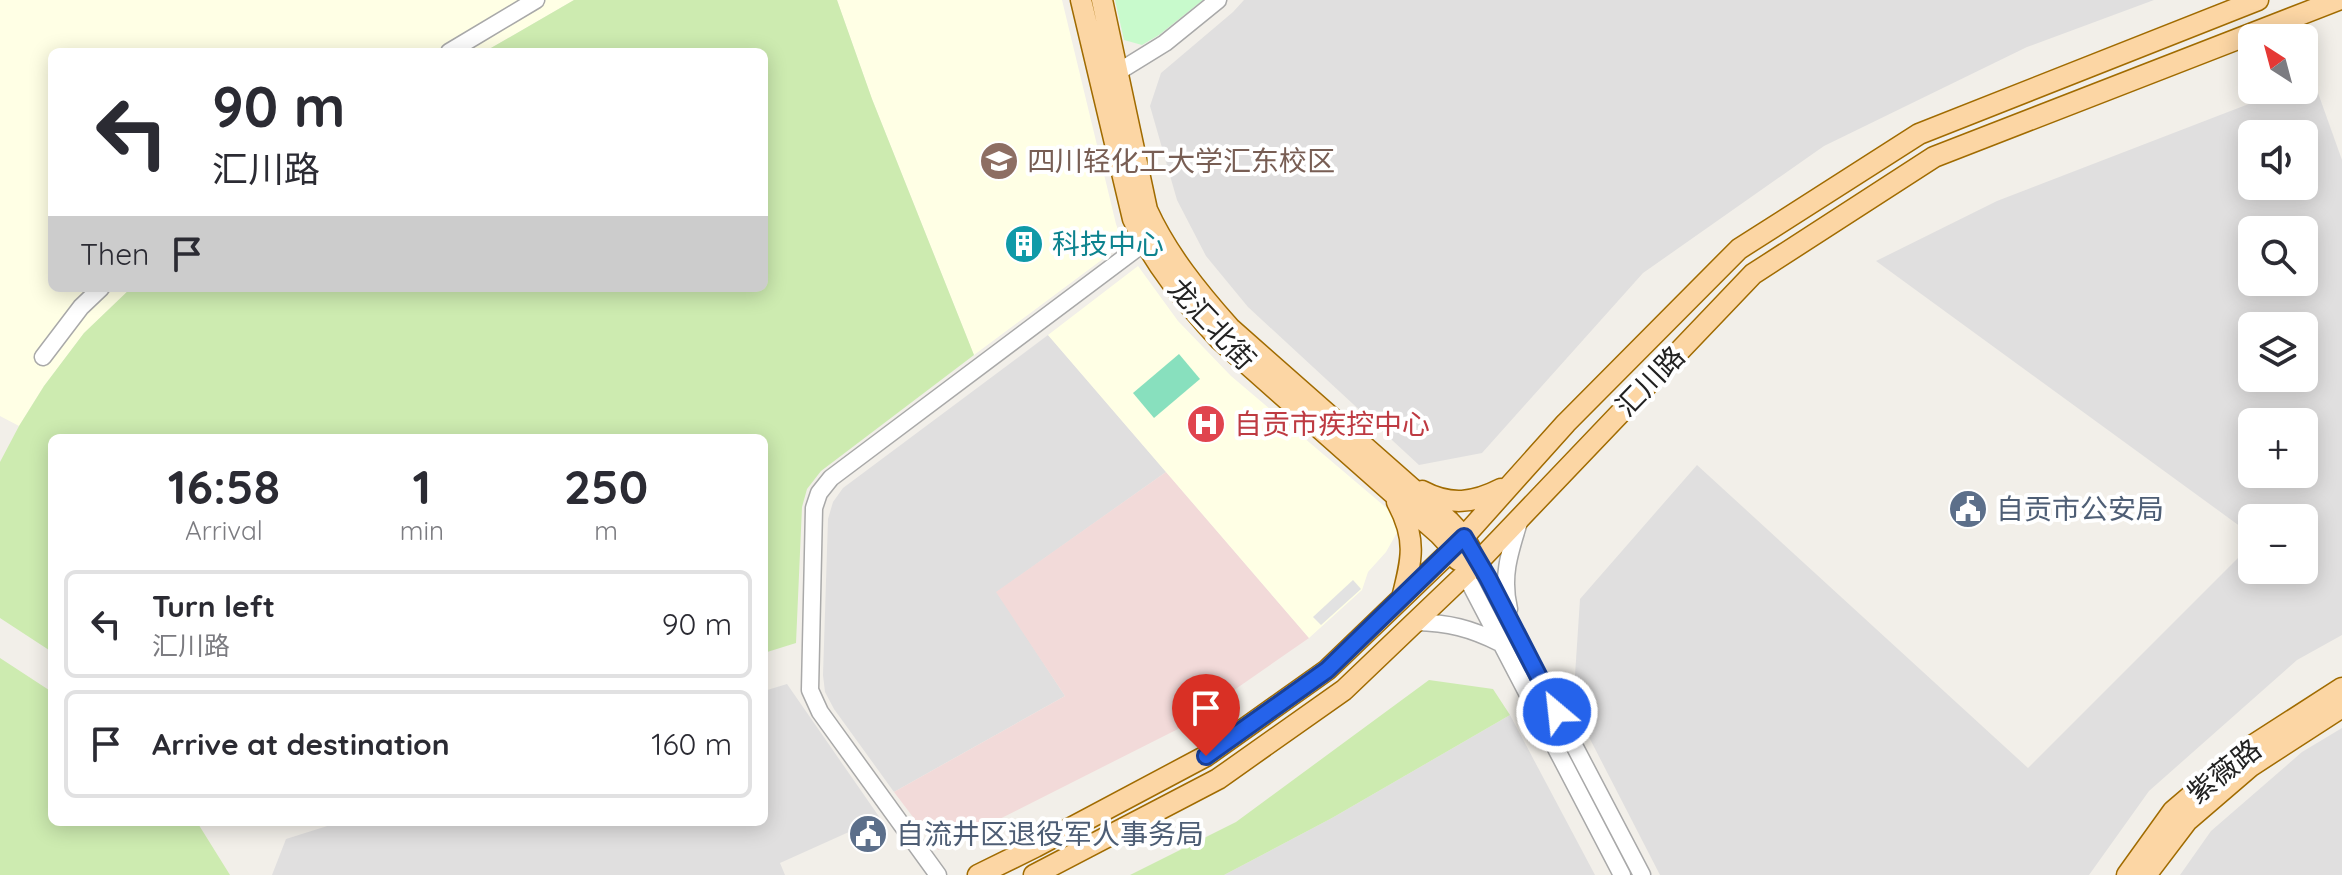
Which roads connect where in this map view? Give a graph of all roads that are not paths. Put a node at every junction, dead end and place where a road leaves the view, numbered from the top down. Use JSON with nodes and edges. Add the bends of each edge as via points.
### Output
{"nodes":[{"id":1,"x":536,"y":0,"type":"edge"},
{"id":2,"x":1081,"y":0,"type":"edge"},
{"id":3,"x":1102,"y":0,"type":"edge"},
{"id":4,"x":1218,"y":0,"type":"edge"},
{"id":5,"x":2258,"y":0,"type":"edge"},
{"id":6,"x":2338,"y":0,"type":"edge"},
{"id":7,"x":456,"y":48,"type":"edge"},
{"id":8,"x":1118,"y":72,"type":"junction"},
{"id":9,"x":1144,"y":243,"type":"junction"},
{"id":10,"x":97,"y":292,"type":"edge"},
{"id":11,"x":43,"y":357,"type":"dead end"},
{"id":12,"x":1512,"y":484,"type":"junction"},
{"id":13,"x":1397,"y":486,"type":"junction"},
{"id":14,"x":1520,"y":517,"type":"junction"},
{"id":15,"x":1458,"y":543,"type":"junction"},
{"id":16,"x":1471,"y":568,"type":"junction"},
{"id":17,"x":1402,"y":598,"type":"junction"},
{"id":18,"x":1415,"y":622,"type":"junction"},
{"id":19,"x":1514,"y":630,"type":"junction"},
{"id":20,"x":1500,"y":643,"type":"junction"},
{"id":21,"x":2342,"y":688,"type":"edge"},
{"id":22,"x":2342,"y":707,"type":"edge"},
{"id":23,"x":938,"y":875,"type":"edge"},
{"id":24,"x":978,"y":875,"type":"edge"},
{"id":25,"x":1034,"y":875,"type":"edge"},
{"id":26,"x":1622,"y":875,"type":"edge"},
{"id":27,"x":1642,"y":875,"type":"edge"},
{"id":28,"x":2127,"y":875,"type":"edge"},
{"id":29,"x":2146,"y":875,"type":"edge"}],
"edges":[{"from":1,"to":7,"type":"street"},
{"from":2,"to":9,"type":"main road","name":"龙汇北街","via":[[1117,158]]},
{"from":3,"to":8,"type":"main road","name":"龙汇北街"},
{"from":4,"to":8,"type":"street"},
{"from":5,"to":12,"type":"main road","name":"汇川路","via":[[1919,134],[1739,249]]},
{"from":6,"to":14,"type":"main road","name":"汇川路","via":[[1934,157],[1753,274]]},
{"from":8,"to":13,"type":"main road","name":"龙汇北街","via":[[1147,210],[1158,234],[1230,328]]},
{"from":9,"to":13,"type":"main road","name":"龙汇北街","via":[[1220,340]]},
{"from":9,"to":23,"type":"street","via":[[831,478],[814,508],[810,690],[820,712]]},
{"from":10,"to":11,"type":"street"},
{"from":12,"to":13,"type":"main road","via":[[1468,502],[1436,499]]},
{"from":12,"to":15,"type":"main road","name":"汇川路"},
{"from":13,"to":15,"type":"main road","name":"龙汇北街","via":[[1450,522]]},
{"from":13,"to":17,"type":"main road","via":[[1412,560]]},
{"from":14,"to":16,"type":"main road","name":"汇川路"},
{"from":14,"to":19,"type":"street","via":[[1505,590]]},
{"from":15,"to":16,"type":"main road","name":"龙汇北街"},
{"from":15,"to":17,"type":"main road","name":"汇川路"},
{"from":16,"to":18,"type":"main road","name":"汇川路"},
{"from":16,"to":19,"type":"street"},
{"from":16,"to":20,"type":"street"},
{"from":17,"to":24,"type":"main road","name":"汇川路","via":[[1327,670],[1206,756]]},
{"from":18,"to":20,"type":"street","via":[[1473,629]]},
{"from":18,"to":25,"type":"main road","name":"汇川路","via":[[1344,690],[1218,779]]},
{"from":19,"to":27,"type":"street"},
{"from":20,"to":26,"type":"street"},
{"from":21,"to":28,"type":"main road","name":"紫薇路","via":[[2241,753],[2173,811]]},
{"from":22,"to":29,"type":"main road","name":"紫薇路","via":[[2241,775],[2187,821]]}]}
